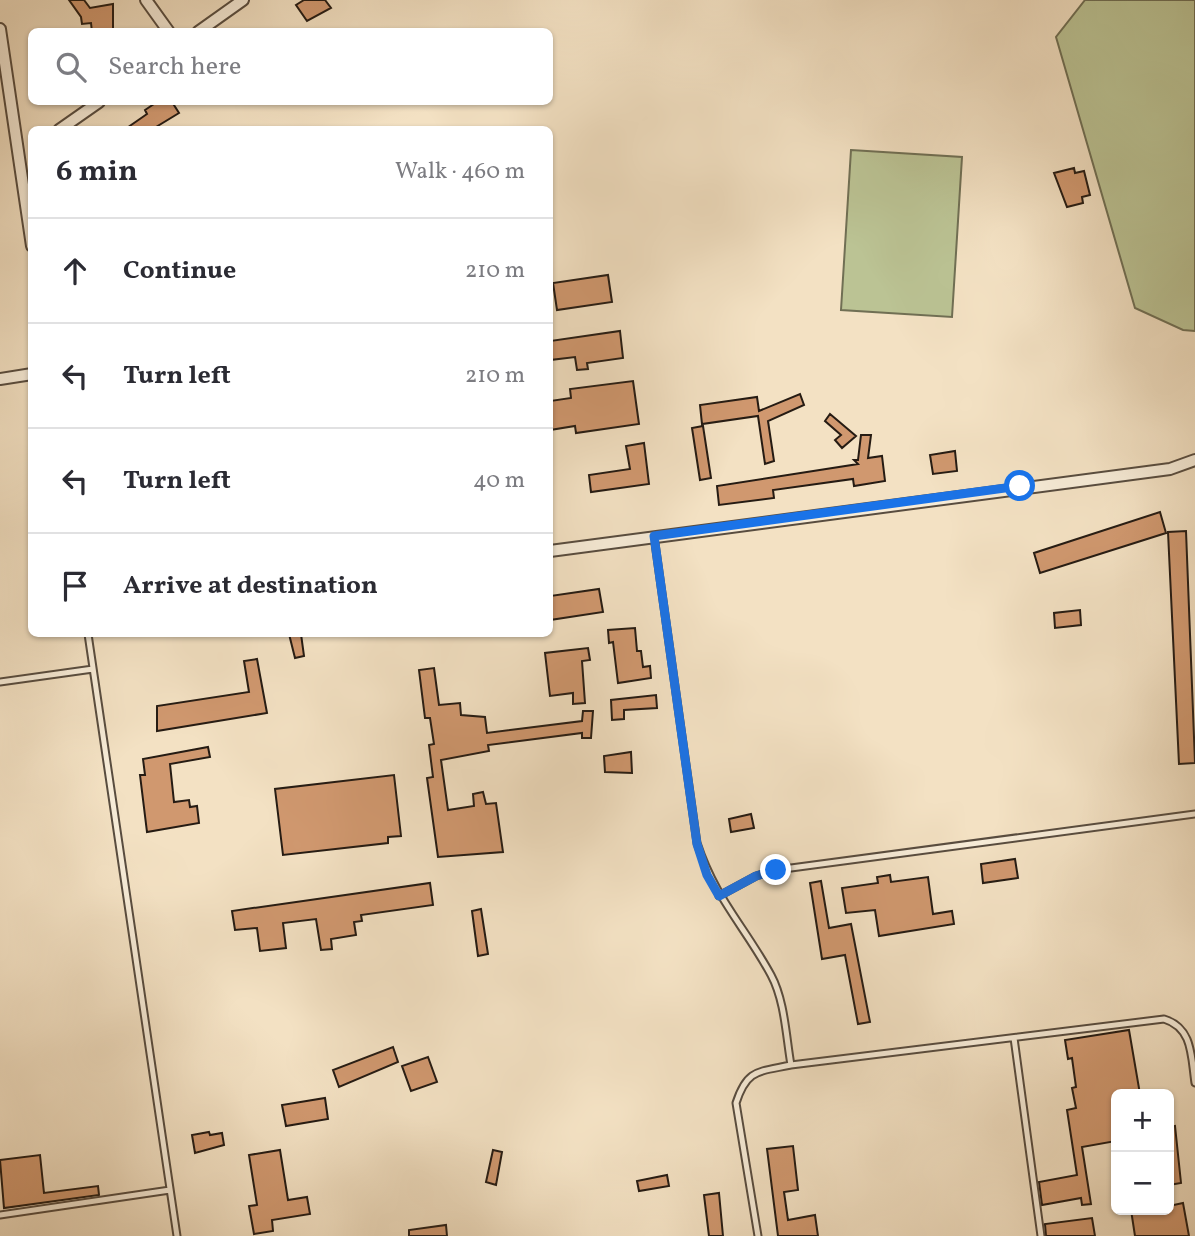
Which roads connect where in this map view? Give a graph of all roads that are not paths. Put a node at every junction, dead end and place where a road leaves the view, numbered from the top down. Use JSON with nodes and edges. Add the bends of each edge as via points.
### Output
{"nodes":[{"id":1,"x":146,"y":0,"type":"edge"},
{"id":2,"x":243,"y":0,"type":"edge"},
{"id":3,"x":166,"y":28,"type":"edge"},
{"id":4,"x":204,"y":28,"type":"edge"},
{"id":5,"x":0,"y":29,"type":"edge"},
{"id":6,"x":1,"y":43,"type":"edge"},
{"id":7,"x":95,"y":105,"type":"edge"},
{"id":8,"x":65,"y":126,"type":"edge"},
{"id":9,"x":28,"y":220,"type":"edge"},
{"id":10,"x":28,"y":375,"type":"edge"},
{"id":11,"x":0,"y":379,"type":"edge"},
{"id":12,"x":1195,"y":460,"type":"edge"},
{"id":13,"x":654,"y":536,"type":"junction"},
{"id":14,"x":553,"y":551,"type":"edge"},
{"id":15,"x":88,"y":637,"type":"edge"},
{"id":16,"x":93,"y":669,"type":"junction"},
{"id":17,"x":0,"y":682,"type":"edge"},
{"id":18,"x":1195,"y":814,"type":"edge"},
{"id":19,"x":719,"y":896,"type":"junction"},
{"id":20,"x":1014,"y":1038,"type":"junction"},
{"id":21,"x":791,"y":1065,"type":"junction"},
{"id":22,"x":1195,"y":1083,"type":"edge"},
{"id":23,"x":170,"y":1190,"type":"junction"},
{"id":24,"x":0,"y":1215,"type":"edge"},
{"id":25,"x":177,"y":1236,"type":"edge"},
{"id":26,"x":758,"y":1236,"type":"edge"},
{"id":27,"x":1041,"y":1236,"type":"edge"}],
"edges":[{"from":1,"to":3,"type":"street"},
{"from":2,"to":4,"type":"street"},
{"from":5,"to":6,"type":"street"},
{"from":6,"to":9,"type":"street"},
{"from":7,"to":8,"type":"street"},
{"from":10,"to":11,"type":"street"},
{"from":12,"to":13,"type":"street","via":[[1170,468]]},
{"from":13,"to":14,"type":"street"},
{"from":13,"to":19,"type":"lane","via":[[697,844]]},
{"from":15,"to":16,"type":"lane"},
{"from":16,"to":17,"type":"lane"},
{"from":16,"to":23,"type":"lane"},
{"from":18,"to":19,"type":"lane","via":[[776,870]]},
{"from":19,"to":21,"type":"lane","via":[[772,976]]},
{"from":20,"to":21,"type":"lane"},
{"from":20,"to":22,"type":"lane","via":[[1164,1019],[1178,1024],[1189,1040]]},
{"from":20,"to":27,"type":"lane"},
{"from":21,"to":26,"type":"lane","via":[[752,1074],[743,1083],[736,1104]]},
{"from":23,"to":24,"type":"lane"},
{"from":23,"to":25,"type":"lane"}]}
